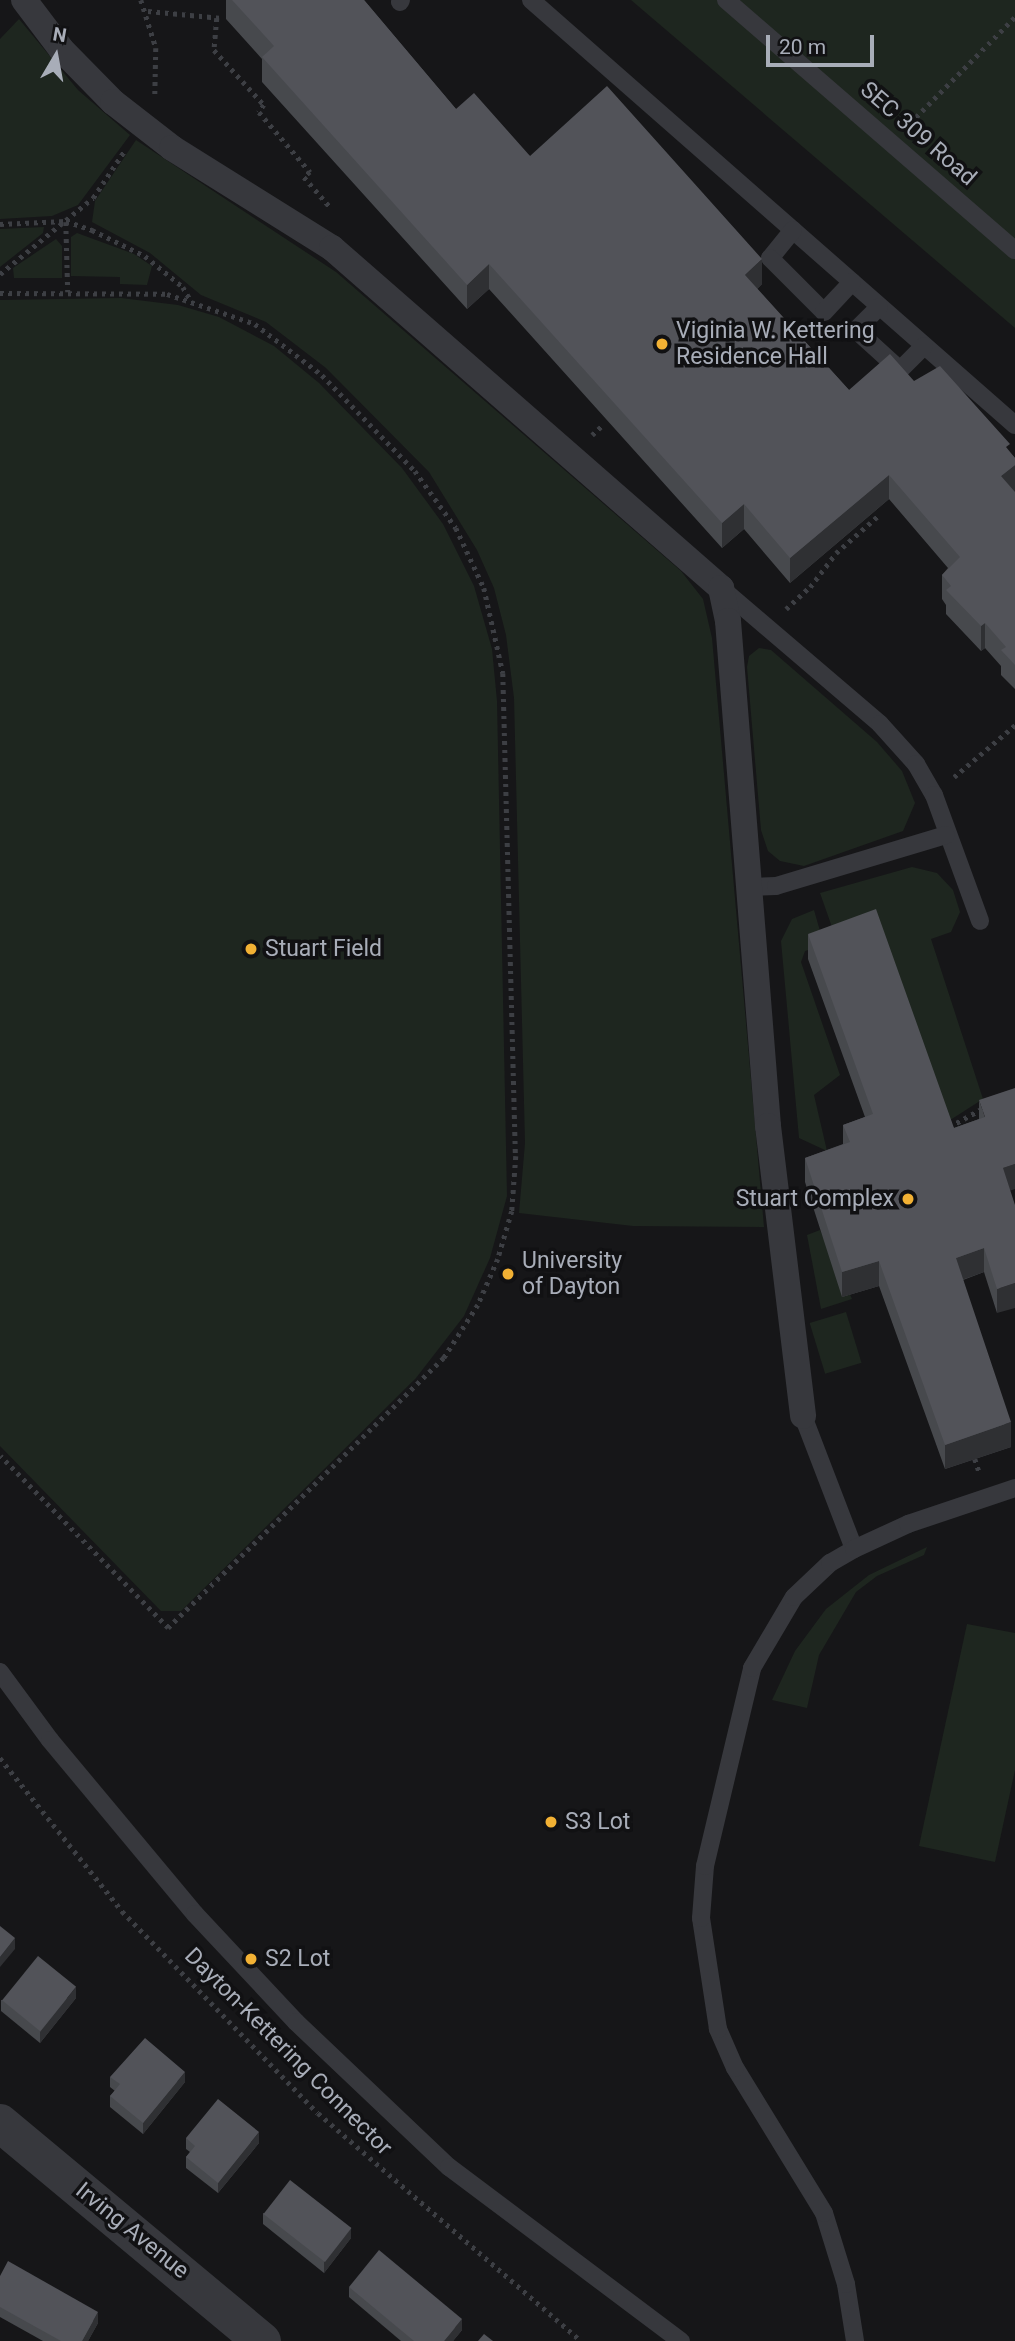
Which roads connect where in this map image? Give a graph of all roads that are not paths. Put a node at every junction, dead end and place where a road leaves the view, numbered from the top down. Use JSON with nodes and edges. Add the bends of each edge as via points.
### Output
{"nodes":[{"id":1,"x":24,"y":0,"type":"edge"},
{"id":2,"x":531,"y":0,"type":"edge"},
{"id":3,"x":726,"y":0,"type":"edge"},
{"id":4,"x":793,"y":230,"type":"junction"},
{"id":5,"x":1015,"y":250,"type":"edge"},
{"id":6,"x":852,"y":282,"type":"junction"},
{"id":7,"x":880,"y":307,"type":"junction"},
{"id":8,"x":924,"y":346,"type":"junction"},
{"id":9,"x":1015,"y":425,"type":"edge"},
{"id":10,"x":722,"y":588,"type":"junction"},
{"id":11,"x":946,"y":835,"type":"junction"},
{"id":12,"x":748,"y":887,"type":"junction"},
{"id":13,"x":980,"y":921,"type":"dead end"},
{"id":14,"x":803,"y":1416,"type":"joint"},
{"id":15,"x":1015,"y":1488,"type":"edge"},
{"id":16,"x":854,"y":1549,"type":"junction"},
{"id":17,"x":0,"y":1672,"type":"edge"},
{"id":18,"x":0,"y":2123,"type":"edge"},
{"id":19,"x":262,"y":2341,"type":"edge"},
{"id":20,"x":681,"y":2341,"type":"edge"},
{"id":21,"x":855,"y":2341,"type":"edge"}],
"edges":[{"from":1,"to":10,"type":"street","via":[[61,49],[114,102],[172,148],[332,248]]},
{"from":2,"to":4,"type":"lane"},
{"from":3,"to":5,"type":"lane","name":"SEC 309 Road"},
{"from":4,"to":6,"type":"lane"},
{"from":4,"to":6,"type":"lane","via":[[770,258],[824,312]]},
{"from":6,"to":7,"type":"lane"},
{"from":7,"to":8,"type":"lane"},
{"from":7,"to":8,"type":"lane","via":[[856,330],[900,370]]},
{"from":8,"to":9,"type":"lane"},
{"from":10,"to":11,"type":"lane","via":[[906,751],[930,786]]},
{"from":10,"to":12,"type":"street"},
{"from":11,"to":12,"type":"lane","via":[[776,886]]},
{"from":11,"to":13,"type":"lane"},
{"from":12,"to":14,"type":"street","via":[[768,1126]]},
{"from":14,"to":16,"type":"lane"},
{"from":15,"to":16,"type":"lane","via":[[908,1524]]},
{"from":16,"to":21,"type":"lane","via":[[830,1563],[794,1597],[757,1656],[705,1866],[701,1918],[718,2029],[735,2068],[824,2213],[846,2284]]},
{"from":17,"to":20,"type":"lane","via":[[50,1740],[195,1914],[296,2022],[449,2167]]},
{"from":18,"to":19,"type":"street","name":"Irving Avenue"}]}
